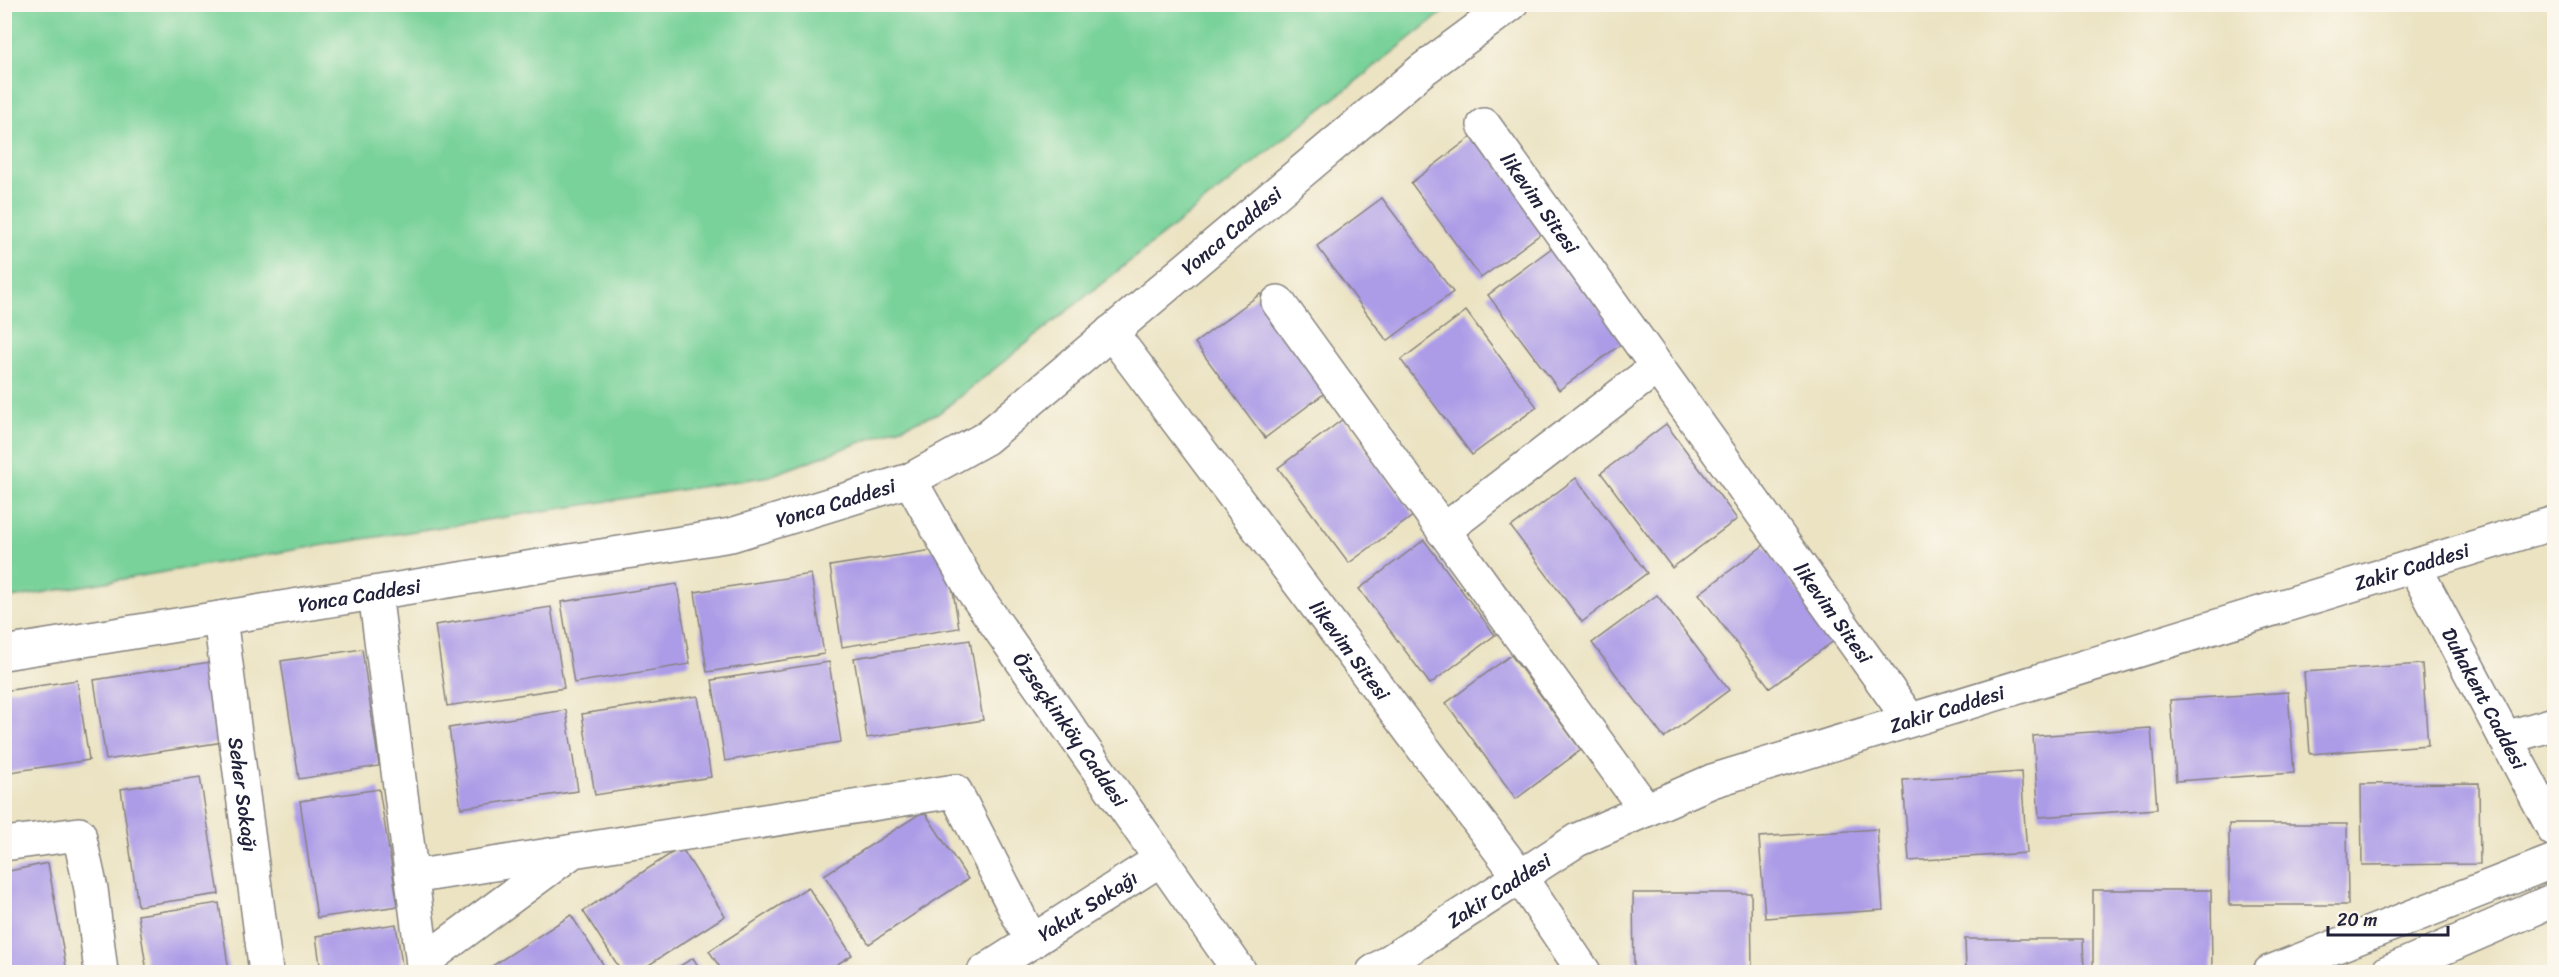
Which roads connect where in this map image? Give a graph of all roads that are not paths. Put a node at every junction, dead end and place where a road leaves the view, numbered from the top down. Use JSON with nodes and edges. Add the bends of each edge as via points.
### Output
{"nodes":[{"id":1,"x":1511,"y":4,"type":"edge"},
{"id":2,"x":1484,"y":125,"type":"dead end"},
{"id":3,"x":1278,"y":302,"type":"dead end"},
{"id":4,"x":1111,"y":332,"type":"junction"},
{"id":5,"x":1657,"y":367,"type":"junction"},
{"id":6,"x":910,"y":480,"type":"junction"},
{"id":7,"x":2554,"y":523,"type":"edge"},
{"id":8,"x":1443,"y":531,"type":"junction"},
{"id":9,"x":2414,"y":566,"type":"junction"},
{"id":10,"x":375,"y":593,"type":"junction"},
{"id":11,"x":220,"y":618,"type":"junction"},
{"id":12,"x":4,"y":653,"type":"edge"},
{"id":13,"x":1910,"y":720,"type":"junction"},
{"id":14,"x":2554,"y":724,"type":"edge"},
{"id":15,"x":2505,"y":738,"type":"junction"},
{"id":16,"x":1646,"y":810,"type":"junction"},
{"id":17,"x":2554,"y":830,"type":"edge"},
{"id":18,"x":4,"y":844,"type":"edge"},
{"id":19,"x":573,"y":852,"type":"junction"},
{"id":20,"x":1161,"y":859,"type":"junction"},
{"id":21,"x":2554,"y":861,"type":"edge"},
{"id":22,"x":412,"y":877,"type":"junction"},
{"id":23,"x":1520,"y":877,"type":"junction"},
{"id":24,"x":2554,"y":900,"type":"edge"},
{"id":25,"x":1032,"y":942,"type":"junction"},
{"id":26,"x":424,"y":967,"type":"edge"},
{"id":27,"x":101,"y":972,"type":"edge"},
{"id":28,"x":266,"y":972,"type":"edge"},
{"id":29,"x":984,"y":972,"type":"edge"},
{"id":30,"x":1240,"y":972,"type":"edge"},
{"id":31,"x":1373,"y":972,"type":"edge"},
{"id":32,"x":1584,"y":972,"type":"edge"},
{"id":33,"x":2270,"y":972,"type":"edge"},
{"id":34,"x":2388,"y":972,"type":"edge"}],
"edges":[{"from":1,"to":4,"type":"street","name":"Yonca Caddesi","via":[[1421,71]]},
{"from":2,"to":5,"type":"street","name":"likevim Sitesi"},
{"from":3,"to":8,"type":"street"},
{"from":4,"to":6,"type":"street","name":"Yonca Caddesi","via":[[986,438]]},
{"from":4,"to":23,"type":"street","name":"likevim Sitesi"},
{"from":5,"to":8,"type":"street"},
{"from":5,"to":13,"type":"street","name":"likevim Sitesi"},
{"from":6,"to":10,"type":"street","name":"Yonca Caddesi","via":[[731,535]]},
{"from":6,"to":20,"type":"street","name":"Özseçkinköy Caddesi","via":[[971,588]]},
{"from":7,"to":9,"type":"street","name":"Zakir Caddesi"},
{"from":8,"to":16,"type":"street"},
{"from":9,"to":13,"type":"street","name":"Zakir Caddesi"},
{"from":9,"to":15,"type":"street","name":"Duhakent Caddesi"},
{"from":10,"to":11,"type":"street","name":"Yonca Caddesi"},
{"from":10,"to":22,"type":"street"},
{"from":11,"to":12,"type":"street","name":"Yonca Caddesi"},
{"from":11,"to":28,"type":"street","name":"Seher Sokağı"},
{"from":13,"to":16,"type":"street","name":"Zakir Caddesi","via":[[1712,781]]},
{"from":14,"to":15,"type":"street"},
{"from":15,"to":17,"type":"street","name":"Duhakent Caddesi"},
{"from":16,"to":23,"type":"street","name":"Zakir Caddesi","via":[[1577,840]]},
{"from":18,"to":27,"type":"street","via":[[79,834],[91,889]]},
{"from":19,"to":22,"type":"street"},
{"from":19,"to":25,"type":"street","via":[[955,791]]},
{"from":19,"to":26,"type":"street"},
{"from":20,"to":25,"type":"street","name":"Yakut Sokağı"},
{"from":20,"to":30,"type":"street","name":"Özseçkinköy Caddesi"},
{"from":21,"to":33,"type":"street"},
{"from":22,"to":26,"type":"street"},
{"from":23,"to":31,"type":"street","name":"Zakir Caddesi"},
{"from":23,"to":32,"type":"street","name":"likevim Sitesi"},
{"from":24,"to":34,"type":"street"},
{"from":25,"to":29,"type":"street","name":"Yakut Sokağı"}]}
